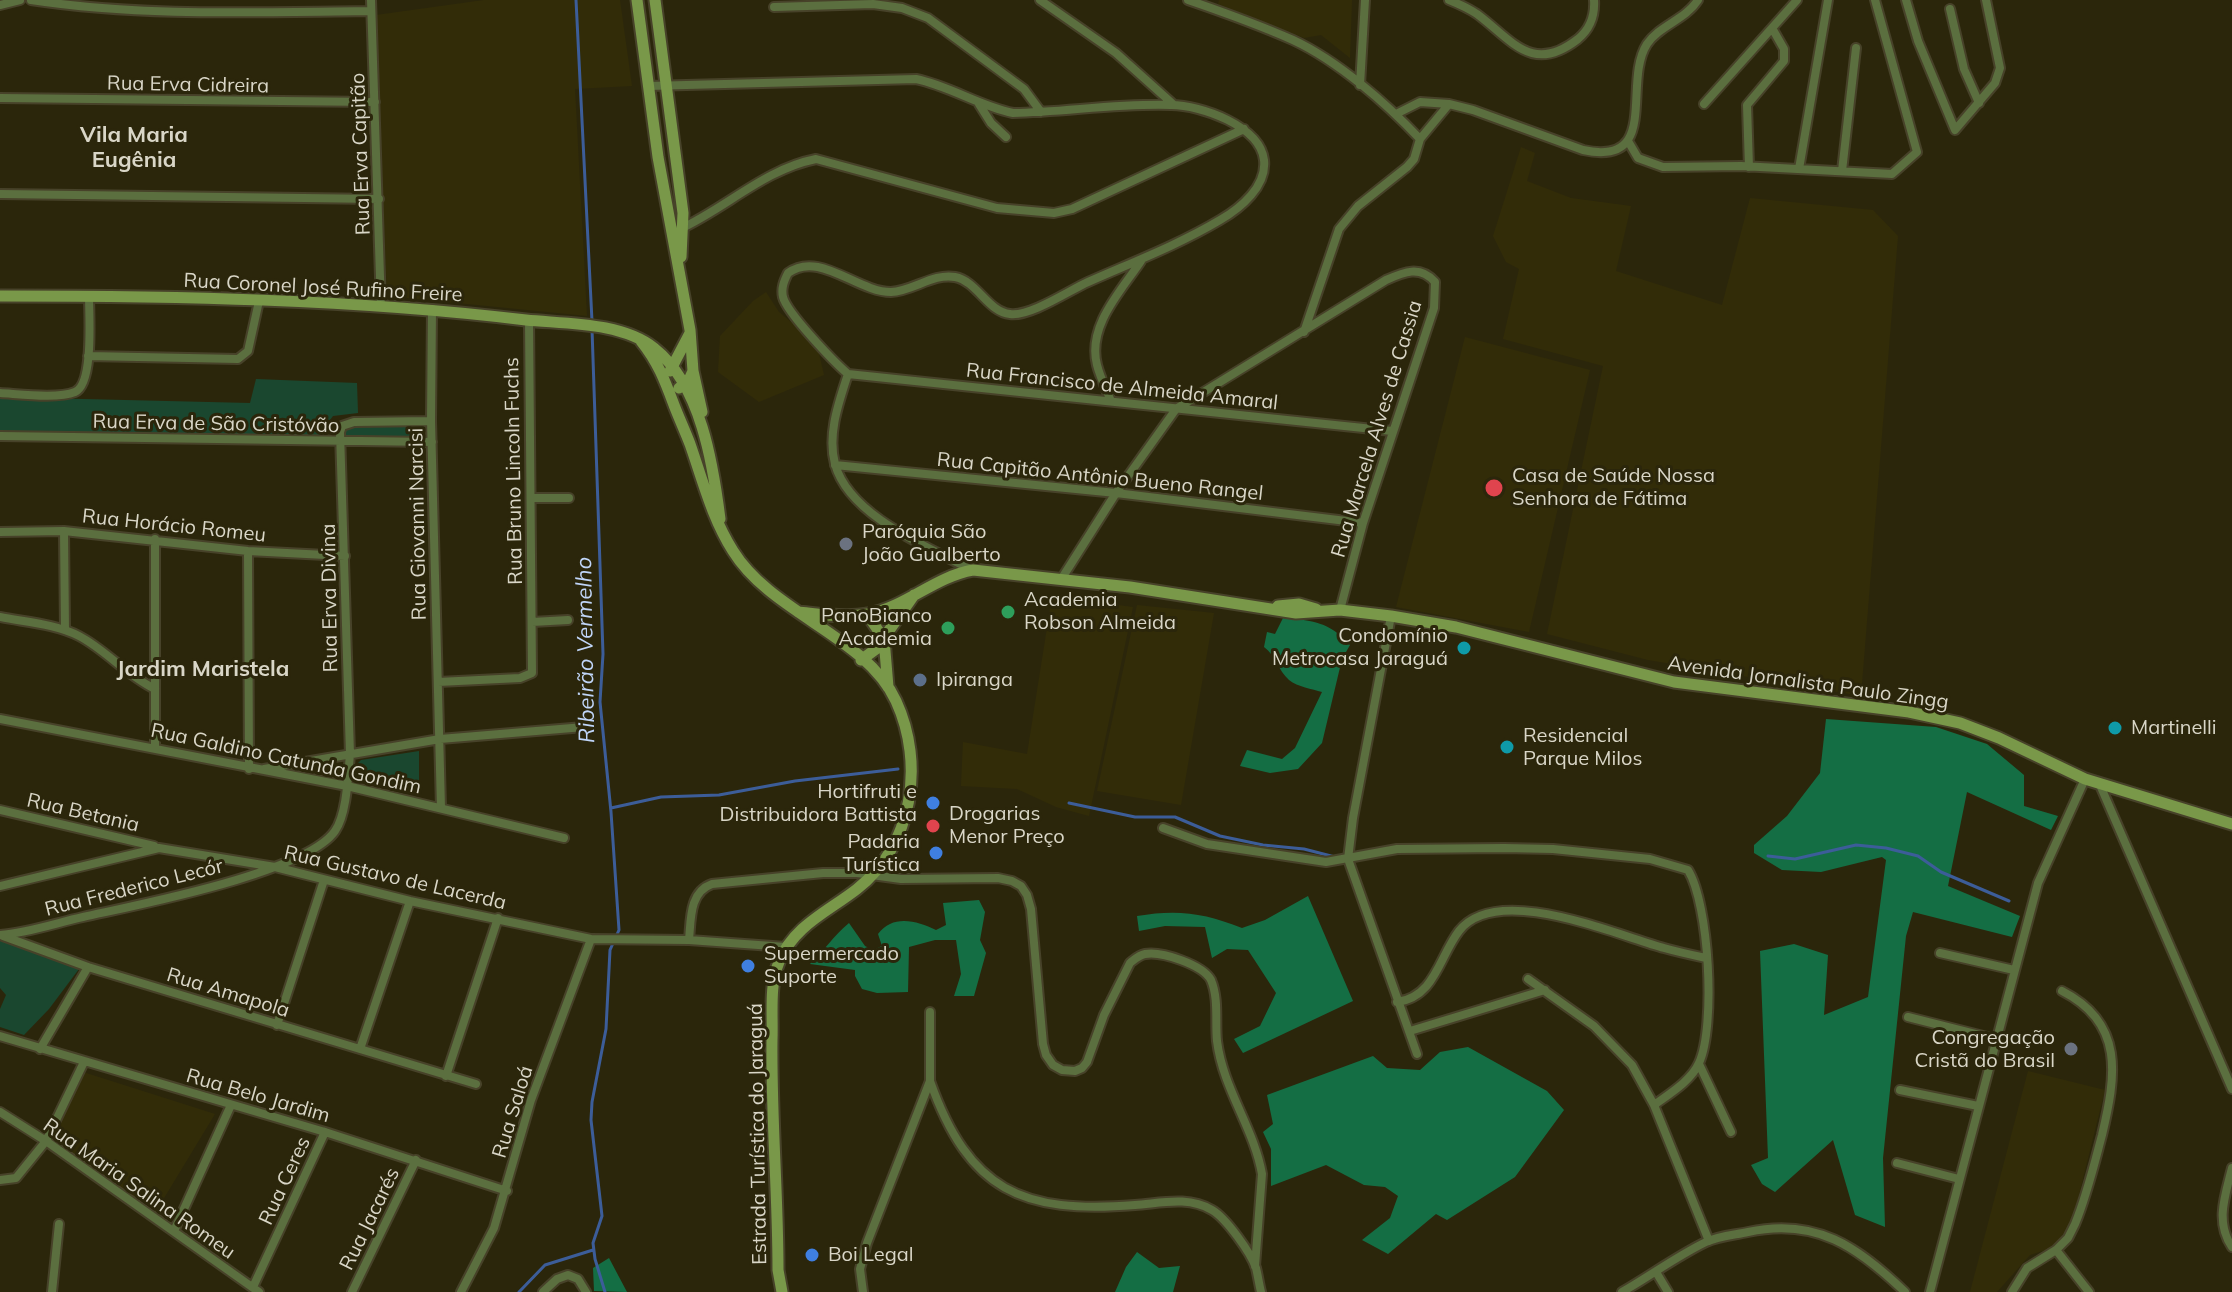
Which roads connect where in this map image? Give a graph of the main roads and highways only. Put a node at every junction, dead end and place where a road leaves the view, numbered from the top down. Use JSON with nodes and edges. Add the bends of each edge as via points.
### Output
{"nodes":[{"id":1,"x":637,"y":0,"type":"edge"},
{"id":2,"x":655,"y":0,"type":"edge"},
{"id":3,"x":677,"y":229,"type":"junction"},
{"id":4,"x":0,"y":296,"type":"edge"},
{"id":5,"x":690,"y":330,"type":"junction"},
{"id":6,"x":641,"y":341,"type":"junction"},
{"id":7,"x":673,"y":366,"type":"junction"},
{"id":8,"x":693,"y":371,"type":"junction"},
{"id":9,"x":667,"y":383,"type":"junction"},
{"id":10,"x":684,"y":386,"type":"junction"},
{"id":11,"x":703,"y":428,"type":"junction"},
{"id":12,"x":722,"y":532,"type":"junction"},
{"id":13,"x":914,"y":595,"type":"junction"},
{"id":14,"x":798,"y":612,"type":"junction"},
{"id":15,"x":832,"y":614,"type":"junction"},
{"id":16,"x":867,"y":614,"type":"junction"},
{"id":17,"x":821,"y":627,"type":"junction"},
{"id":18,"x":884,"y":639,"type":"junction"},
{"id":19,"x":861,"y":660,"type":"junction"},
{"id":20,"x":888,"y":687,"type":"junction"},
{"id":21,"x":2232,"y":824,"type":"edge"},
{"id":22,"x":782,"y":1292,"type":"edge"}],
"edges":[{"from":1,"to":3,"type":"main road"},
{"from":2,"to":3,"type":"main road","via":[[667,83]]},
{"from":3,"to":5,"type":"main road"},
{"from":4,"to":6,"type":"main road","name":"Rua Coronel José Rufino Freire","via":[[432,309],[603,329]]},
{"from":5,"to":7,"type":"main road"},
{"from":5,"to":8,"type":"main road"},
{"from":6,"to":7,"type":"main road","name":"Rua Coronel José Rufino Freire"},
{"from":6,"to":9,"type":"main road"},
{"from":7,"to":9,"type":"main road"},
{"from":7,"to":10,"type":"main road","name":"Rua Coronel José Rufino Freire"},
{"from":8,"to":10,"type":"main road"},
{"from":8,"to":11,"type":"main road"},
{"from":9,"to":10,"type":"main road","via":[[677,389]]},
{"from":9,"to":12,"type":"main road","name":"Estrada Turística do Jaraguá"},
{"from":10,"to":11,"type":"main road","name":"Estrada Turística do Jaraguá"},
{"from":11,"to":12,"type":"main road","name":"Estrada Turística do Jaraguá"},
{"from":12,"to":14,"type":"main road","name":"Estrada Turística do Jaraguá","via":[[761,586]]},
{"from":13,"to":16,"type":"main road","name":"Avenida Jornalista Paulo Zingg"},
{"from":13,"to":18,"type":"main road","name":"Avenida Jornalista Paulo Zingg"},
{"from":13,"to":21,"type":"main road","name":"Avenida Jornalista Paulo Zingg","via":[[953,574],[973,570],[1271,608],[1299,604],[1456,627],[1683,684],[1960,723],[2100,785]]},
{"from":14,"to":15,"type":"main road","name":"Avenida Jornalista Paulo Zingg"},
{"from":14,"to":17,"type":"main road","name":"Estrada Turística do Jaraguá"},
{"from":15,"to":16,"type":"main road","name":"Avenida Jornalista Paulo Zingg"},
{"from":15,"to":17,"type":"main road"},
{"from":16,"to":18,"type":"main road"},
{"from":17,"to":19,"type":"main road","name":"Estrada Turística do Jaraguá"},
{"from":18,"to":19,"type":"main road","name":"Avenida Jornalista Paulo Zingg"},
{"from":18,"to":20,"type":"main road"},
{"from":19,"to":20,"type":"main road","name":"Estrada Turística do Jaraguá"},
{"from":20,"to":22,"type":"main road","name":"Estrada Turística do Jaraguá","via":[[907,731],[912,779],[904,823],[873,875],[818,915],[786,947],[775,975]]}]}
